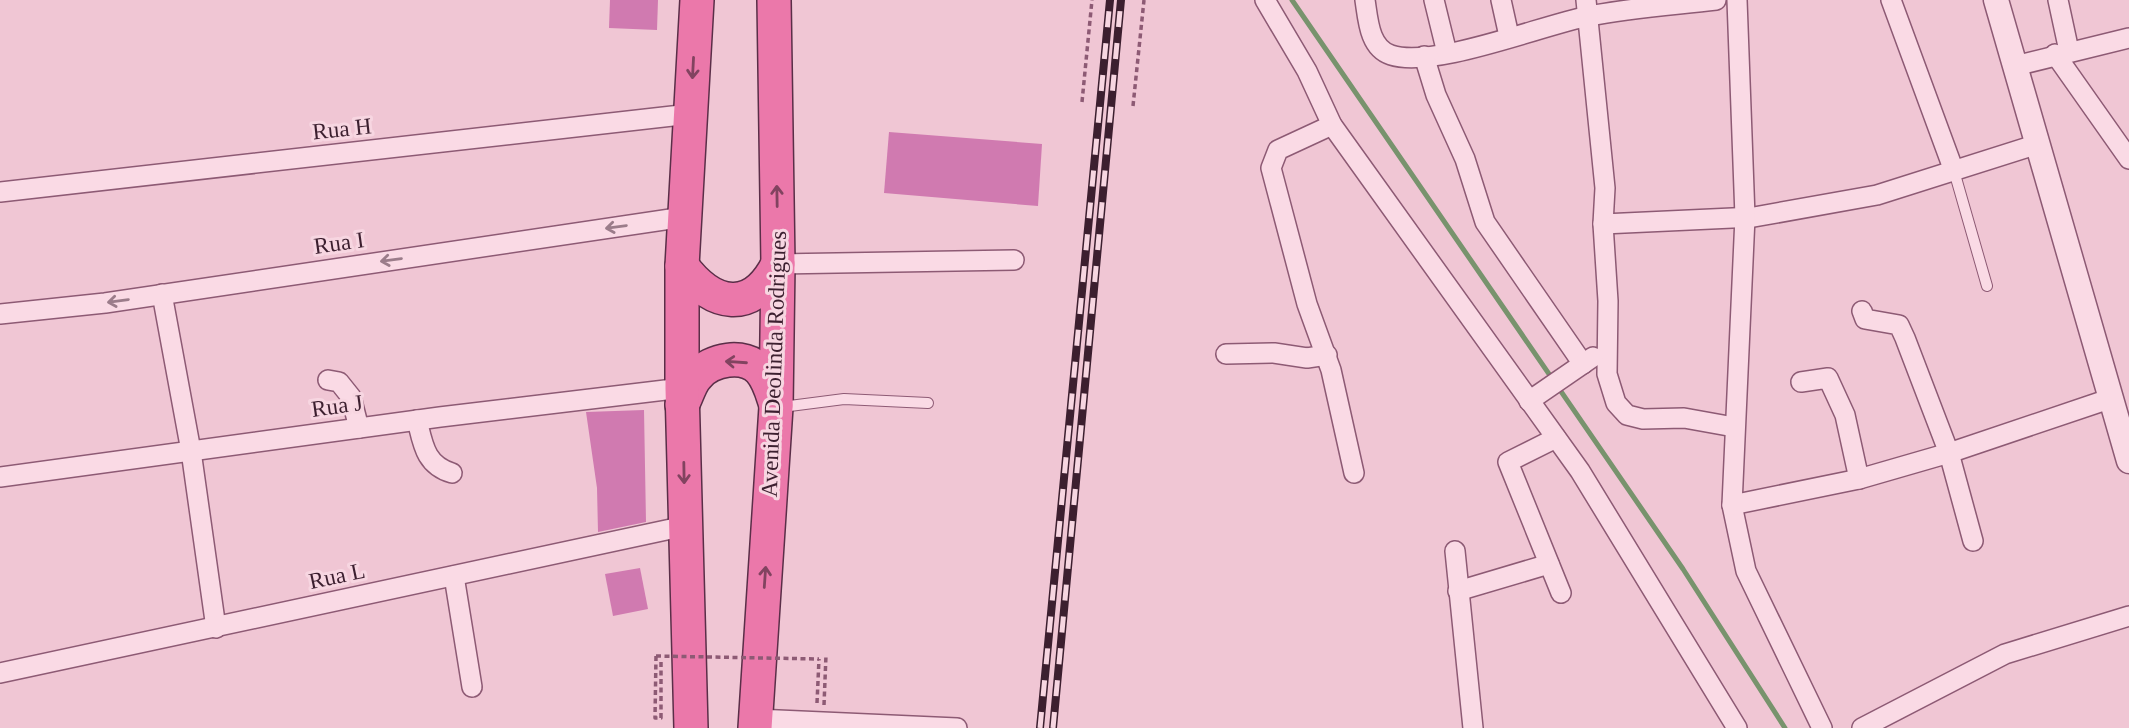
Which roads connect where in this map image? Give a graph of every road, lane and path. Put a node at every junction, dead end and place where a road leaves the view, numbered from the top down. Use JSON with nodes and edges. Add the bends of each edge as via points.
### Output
{"nodes":[{"id":1,"x":697,"y":0,"type":"edge"},
{"id":2,"x":774,"y":0,"type":"edge"},
{"id":3,"x":1092,"y":0,"type":"edge"},
{"id":4,"x":1144,"y":0,"type":"edge"},
{"id":5,"x":1265,"y":0,"type":"edge"},
{"id":6,"x":1365,"y":0,"type":"edge"},
{"id":7,"x":1434,"y":0,"type":"edge"},
{"id":8,"x":1501,"y":0,"type":"edge"},
{"id":9,"x":1716,"y":0,"type":"edge"},
{"id":10,"x":1737,"y":0,"type":"edge"},
{"id":11,"x":1891,"y":0,"type":"edge"},
{"id":12,"x":1996,"y":0,"type":"edge"},
{"id":13,"x":2058,"y":0,"type":"edge"},
{"id":14,"x":1588,"y":8,"type":"edge"},
{"id":15,"x":1509,"y":36,"type":"junction"},
{"id":16,"x":2129,"y":38,"type":"edge"},
{"id":17,"x":1447,"y":53,"type":"junction"},
{"id":18,"x":2062,"y":53,"type":"junction"},
{"id":19,"x":1424,"y":56,"type":"junction"},
{"id":20,"x":2015,"y":66,"type":"junction"},
{"id":21,"x":1082,"y":103,"type":"dead end"},
{"id":22,"x":1133,"y":106,"type":"dead end"},
{"id":23,"x":690,"y":114,"type":"junction"},
{"id":24,"x":1332,"y":125,"type":"junction"},
{"id":25,"x":2038,"y":144,"type":"junction"},
{"id":26,"x":2129,"y":159,"type":"edge"},
{"id":27,"x":1954,"y":171,"type":"junction"},
{"id":28,"x":0,"y":191,"type":"edge"},
{"id":29,"x":684,"y":217,"type":"junction"},
{"id":30,"x":1745,"y":217,"type":"junction"},
{"id":31,"x":1604,"y":224,"type":"junction"},
{"id":32,"x":1014,"y":260,"type":"dead end"},
{"id":33,"x":778,"y":264,"type":"junction"},
{"id":34,"x":682,"y":266,"type":"junction"},
{"id":35,"x":1987,"y":286,"type":"dead end"},
{"id":36,"x":162,"y":294,"type":"junction"},
{"id":37,"x":1862,"y":311,"type":"dead end"},
{"id":38,"x":0,"y":314,"type":"edge"},
{"id":39,"x":1606,"y":349,"type":"junction"},
{"id":40,"x":1226,"y":354,"type":"dead end"},
{"id":41,"x":1327,"y":355,"type":"junction"},
{"id":42,"x":1577,"y":368,"type":"junction"},
{"id":43,"x":328,"y":380,"type":"dead end"},
{"id":44,"x":1801,"y":382,"type":"dead end"},
{"id":45,"x":682,"y":397,"type":"junction"},
{"id":46,"x":1535,"y":397,"type":"junction"},
{"id":47,"x":2112,"y":398,"type":"junction"},
{"id":48,"x":928,"y":402,"type":"dead end"},
{"id":49,"x":776,"y":407,"type":"junction"},
{"id":50,"x":416,"y":420,"type":"junction"},
{"id":51,"x":1734,"y":427,"type":"junction"},
{"id":52,"x":359,"y":428,"type":"junction"},
{"id":53,"x":1556,"y":438,"type":"junction"},
{"id":54,"x":191,"y":451,"type":"junction"},
{"id":55,"x":1949,"y":453,"type":"junction"},
{"id":56,"x":2129,"y":461,"type":"edge"},
{"id":57,"x":1354,"y":473,"type":"dead end"},
{"id":58,"x":452,"y":474,"type":"dead end"},
{"id":59,"x":0,"y":477,"type":"edge"},
{"id":60,"x":1859,"y":479,"type":"junction"},
{"id":61,"x":1732,"y":505,"type":"junction"},
{"id":62,"x":685,"y":526,"type":"junction"},
{"id":63,"x":1973,"y":541,"type":"dead end"},
{"id":64,"x":1455,"y":551,"type":"dead end"},
{"id":65,"x":1549,"y":564,"type":"junction"},
{"id":66,"x":454,"y":576,"type":"junction"},
{"id":67,"x":1458,"y":592,"type":"junction"},
{"id":68,"x":1560,"y":593,"type":"dead end"},
{"id":69,"x":2129,"y":616,"type":"edge"},
{"id":70,"x":216,"y":628,"type":"junction"},
{"id":71,"x":826,"y":655,"type":"dead end"},
{"id":72,"x":661,"y":660,"type":"dead end"},
{"id":73,"x":0,"y":673,"type":"edge"},
{"id":74,"x":472,"y":687,"type":"dead end"},
{"id":75,"x":817,"y":706,"type":"dead end"},
{"id":76,"x":824,"y":706,"type":"dead end"},
{"id":77,"x":755,"y":724,"type":"edge"},
{"id":78,"x":691,"y":728,"type":"edge"},
{"id":79,"x":957,"y":728,"type":"edge"},
{"id":80,"x":1473,"y":728,"type":"edge"},
{"id":81,"x":1737,"y":728,"type":"edge"},
{"id":82,"x":1822,"y":728,"type":"edge"},
{"id":83,"x":1862,"y":728,"type":"edge"}],
"edges":[{"from":1,"to":23,"type":"highway","one_way":true},
{"from":33,"to":2,"type":"highway","name":"Avenida Deolinda Rodrigues","one_way":true},
{"from":3,"to":21,"type":"path"},
{"from":4,"to":22,"type":"path"},
{"from":5,"to":24,"type":"street"},
{"from":6,"to":19,"type":"street","via":[[1370,28],[1382,50],[1392,55]]},
{"from":7,"to":17,"type":"street"},
{"from":8,"to":15,"type":"street"},
{"from":9,"to":14,"type":"street"},
{"from":10,"to":30,"type":"street"},
{"from":11,"to":27,"type":"street"},
{"from":12,"to":20,"type":"street"},
{"from":13,"to":18,"type":"street"},
{"from":14,"to":15,"type":"street"},
{"from":14,"to":31,"type":"street","via":[[1605,188]]},
{"from":15,"to":17,"type":"street"},
{"from":16,"to":18,"type":"street"},
{"from":17,"to":19,"type":"street"},
{"from":18,"to":20,"type":"street"},
{"from":18,"to":26,"type":"street"},
{"from":19,"to":42,"type":"street","via":[[1485,222]]},
{"from":20,"to":25,"type":"street"},
{"from":23,"to":28,"type":"street","name":"Rua H"},
{"from":23,"to":29,"type":"highway"},
{"from":24,"to":41,"type":"street","via":[[1278,150],[1271,168],[1307,304]]},
{"from":24,"to":46,"type":"street"},
{"from":25,"to":27,"type":"street"},
{"from":25,"to":47,"type":"street"},
{"from":27,"to":30,"type":"street","via":[[1877,195]]},
{"from":27,"to":35,"type":"lane"},
{"from":29,"to":34,"type":"highway"},
{"from":29,"to":36,"type":"street","name":"Rua I","one_way":true},
{"from":30,"to":31,"type":"street"},
{"from":30,"to":51,"type":"street"},
{"from":31,"to":39,"type":"street"},
{"from":32,"to":33,"type":"street"},
{"from":33,"to":34,"type":"highway","via":[[768,285],[739,299],[704,291]]},
{"from":33,"to":49,"type":"highway","name":"Avenida Deolinda Rodrigues"},
{"from":34,"to":45,"type":"highway"},
{"from":36,"to":38,"type":"street","name":"Rua I","one_way":true},
{"from":36,"to":54,"type":"street"},
{"from":37,"to":55,"type":"street","via":[[1864,319],[1899,325]]},
{"from":39,"to":42,"type":"street"},
{"from":39,"to":51,"type":"street","via":[[1609,389],[1627,415]]},
{"from":40,"to":41,"type":"street"},
{"from":41,"to":57,"type":"street"},
{"from":42,"to":46,"type":"street"},
{"from":43,"to":52,"type":"street","via":[[339,382],[351,397]]},
{"from":44,"to":60,"type":"street","via":[[1828,378],[1844,415]]},
{"from":49,"to":45,"type":"highway","one_way":true,"via":[[760,369],[732,360],[715,362]]},
{"from":45,"to":50,"type":"street","name":"Rua J"},
{"from":45,"to":62,"type":"highway","one_way":true},
{"from":46,"to":53,"type":"street"},
{"from":47,"to":55,"type":"street"},
{"from":47,"to":56,"type":"street"},
{"from":48,"to":49,"type":"lane","via":[[844,399]]},
{"from":77,"to":49,"type":"highway","name":"Avenida Deolinda Rodrigues","one_way":true},
{"from":50,"to":52,"type":"street","name":"Rua J"},
{"from":50,"to":58,"type":"street","via":[[427,457]]},
{"from":51,"to":61,"type":"street"},
{"from":52,"to":54,"type":"street","name":"Rua J"},
{"from":53,"to":65,"type":"street","via":[[1508,462]]},
{"from":53,"to":81,"type":"street"},
{"from":54,"to":59,"type":"street","name":"Rua J"},
{"from":54,"to":70,"type":"street"},
{"from":55,"to":60,"type":"street"},
{"from":55,"to":63,"type":"street"},
{"from":60,"to":61,"type":"street"},
{"from":61,"to":82,"type":"street","via":[[1746,571]]},
{"from":62,"to":66,"type":"street","name":"Rua L"},
{"from":62,"to":78,"type":"highway"},
{"from":64,"to":67,"type":"street"},
{"from":65,"to":67,"type":"street"},
{"from":65,"to":68,"type":"street"},
{"from":66,"to":70,"type":"street","name":"Rua L"},
{"from":66,"to":74,"type":"street"},
{"from":67,"to":80,"type":"street"},
{"from":69,"to":83,"type":"street","via":[[2005,653]]},
{"from":70,"to":73,"type":"street","name":"Rua L"},
{"from":71,"to":76,"type":"path"},
{"from":72,"to":75,"type":"path","bridge":true,"via":[[661,718],[655,718],[656,656],[819,659]]},
{"from":77,"to":79,"type":"street"}]}
